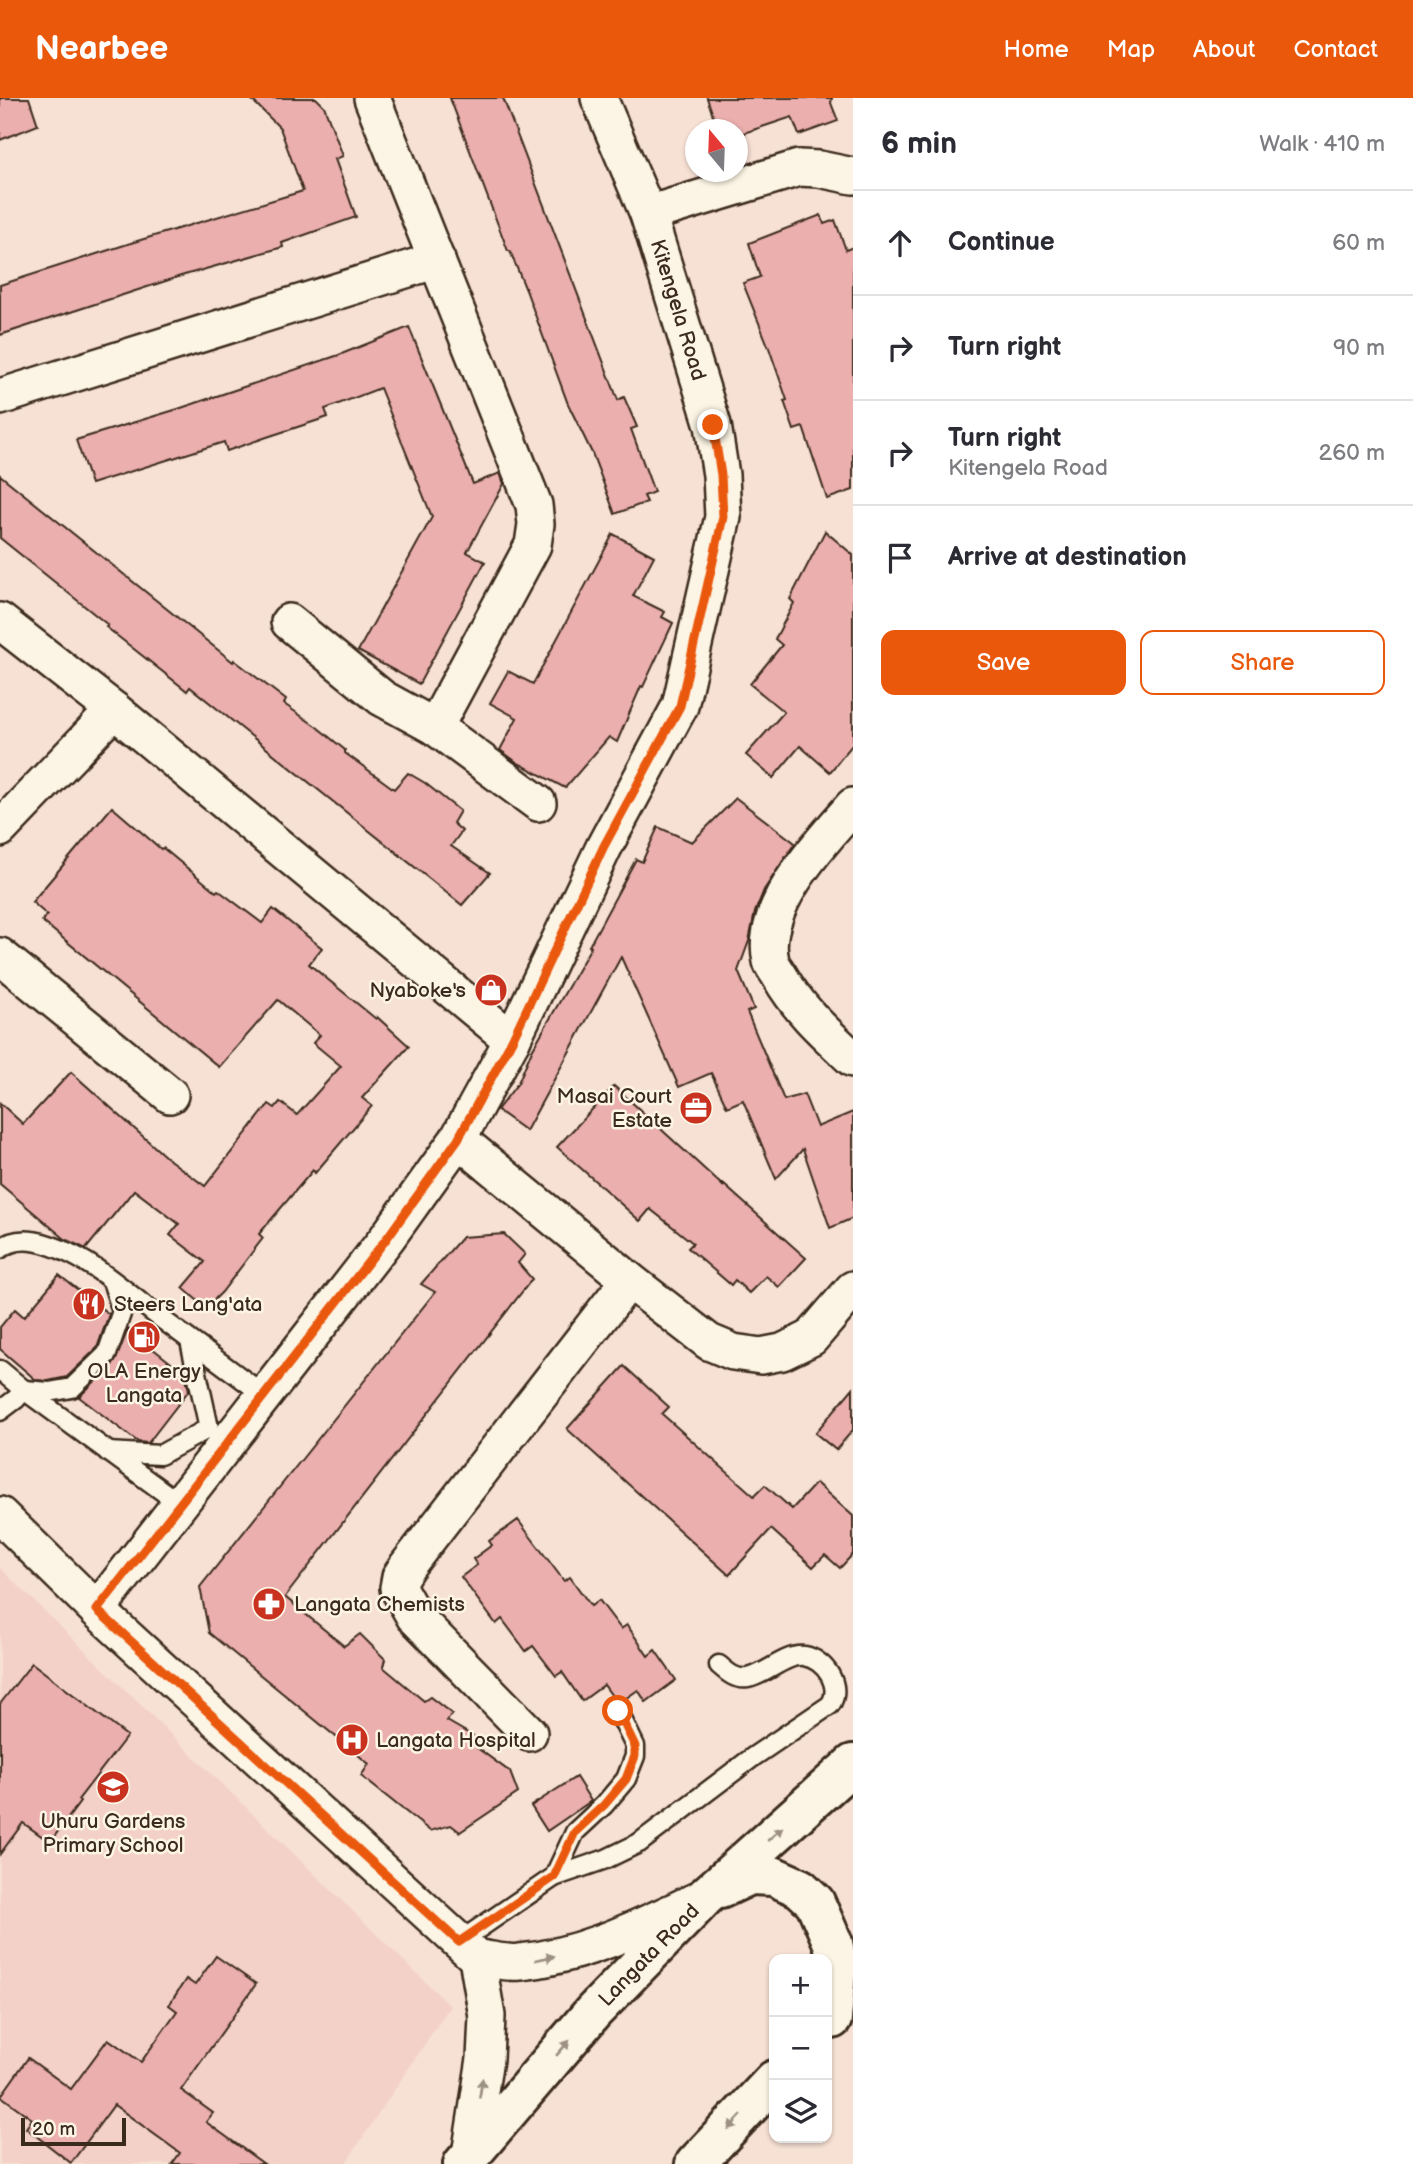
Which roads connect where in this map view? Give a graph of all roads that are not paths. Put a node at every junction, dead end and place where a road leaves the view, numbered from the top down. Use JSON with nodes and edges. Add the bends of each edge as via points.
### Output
{"nodes":[{"id":1,"x":372,"y":98,"type":"edge"},
{"id":2,"x":599,"y":98,"type":"edge"},
{"id":3,"x":853,"y":176,"type":"edge"},
{"id":4,"x":648,"y":214,"type":"junction"},
{"id":5,"x":437,"y":260,"type":"junction"},
{"id":6,"x":0,"y":397,"type":"edge"},
{"id":7,"x":0,"y":621,"type":"edge"},
{"id":8,"x":289,"y":622,"type":"dead end"},
{"id":9,"x":114,"y":710,"type":"junction"},
{"id":10,"x":435,"y":727,"type":"junction"},
{"id":11,"x":538,"y":803,"type":"dead end"},
{"id":12,"x":853,"y":806,"type":"edge"},
{"id":13,"x":0,"y":829,"type":"edge"},
{"id":14,"x":0,"y":956,"type":"edge"},
{"id":15,"x":512,"y":1040,"type":"junction"},
{"id":16,"x":853,"y":1059,"type":"edge"},
{"id":17,"x":170,"y":1095,"type":"dead end"},
{"id":18,"x":458,"y":1139,"type":"junction"},
{"id":19,"x":0,"y":1249,"type":"edge"},
{"id":20,"x":111,"y":1280,"type":"junction"},
{"id":21,"x":629,"y":1280,"type":"junction"},
{"id":22,"x":853,"y":1289,"type":"edge"},
{"id":23,"x":190,"y":1341,"type":"junction"},
{"id":24,"x":0,"y":1370,"type":"edge"},
{"id":25,"x":24,"y":1390,"type":"junction"},
{"id":26,"x":264,"y":1395,"type":"junction"},
{"id":27,"x":0,"y":1411,"type":"edge"},
{"id":28,"x":108,"y":1452,"type":"junction"},
{"id":29,"x":180,"y":1504,"type":"junction"},
{"id":30,"x":0,"y":1515,"type":"edge"},
{"id":31,"x":97,"y":1610,"type":"junction"},
{"id":32,"x":719,"y":1665,"type":"dead end"},
{"id":33,"x":618,"y":1711,"type":"dead end"},
{"id":34,"x":530,"y":1733,"type":"dead end"},
{"id":35,"x":853,"y":1764,"type":"edge"},
{"id":36,"x":554,"y":1877,"type":"junction"},
{"id":37,"x":706,"y":1896,"type":"junction"},
{"id":38,"x":468,"y":1950,"type":"junction"},
{"id":39,"x":837,"y":2013,"type":"edge"},
{"id":40,"x":769,"y":2085,"type":"edge"},
{"id":41,"x":467,"y":2160,"type":"edge"},
{"id":42,"x":695,"y":2164,"type":"edge"}],
"edges":[{"from":1,"to":5,"type":"street"},
{"from":2,"to":4,"type":"street","name":"Kitengela Road"},
{"from":3,"to":4,"type":"street","via":[[799,168]]},
{"from":4,"to":15,"type":"street","name":"Kitengela Road","via":[[713,425],[723,517],[680,706],[604,846]]},
{"from":5,"to":6,"type":"street"},
{"from":5,"to":10,"type":"street","via":[[534,505],[536,524],[533,545]]},
{"from":7,"to":9,"type":"street"},
{"from":8,"to":10,"type":"street","via":[[382,698]]},
{"from":9,"to":13,"type":"street"},
{"from":9,"to":15,"type":"street"},
{"from":10,"to":11,"type":"street"},
{"from":12,"to":16,"type":"street","via":[[780,901],[770,928],[771,961],[784,983],[807,1016]]},
{"from":14,"to":17,"type":"street"},
{"from":15,"to":18,"type":"street","name":"Kitengela Road"},
{"from":18,"to":21,"type":"street"},
{"from":18,"to":26,"type":"street","name":"Kitengela Road"},
{"from":19,"to":20,"type":"lane","via":[[13,1240],[38,1243],[71,1254]]},
{"from":20,"to":23,"type":"lane"},
{"from":20,"to":25,"type":"lane","via":[[122,1311],[107,1354],[72,1388]]},
{"from":21,"to":22,"type":"street","via":[[709,1342],[761,1356],[811,1338]]},
{"from":21,"to":34,"type":"street","via":[[400,1577],[398,1588],[414,1616]]},
{"from":23,"to":26,"type":"lane"},
{"from":23,"to":28,"type":"lane","via":[[209,1428],[160,1455]]},
{"from":24,"to":25,"type":"lane"},
{"from":25,"to":27,"type":"lane"},
{"from":25,"to":28,"type":"lane"},
{"from":26,"to":29,"type":"street","name":"Kitengela Road"},
{"from":28,"to":29,"type":"lane"},
{"from":29,"to":31,"type":"street","name":"Kitengela Road"},
{"from":30,"to":31,"type":"street"},
{"from":31,"to":38,"type":"street"},
{"from":32,"to":36,"type":"lane","via":[[731,1675],[748,1678],[802,1656],[821,1664],[834,1682],[835,1697],[639,1843]]},
{"from":33,"to":36,"type":"lane","via":[[635,1746],[635,1756],[626,1779],[575,1832]]},
{"from":37,"to":35,"type":"main road","name":"Langata Road","one_way":true},
{"from":36,"to":38,"type":"lane"},
{"from":38,"to":37,"type":"street","one_way":true,"via":[[518,1963],[564,1954],[615,1937]]},
{"from":37,"to":39,"type":"main road","via":[[750,1875],[773,1876],[800,1888],[815,1902],[833,1943]]},
{"from":41,"to":37,"type":"main road","name":"Langata Road","one_way":true,"via":[[593,2012]]},
{"from":41,"to":38,"type":"street","one_way":true,"via":[[485,2059],[487,2016]]},
{"from":40,"to":42,"type":"main road","one_way":true}]}
